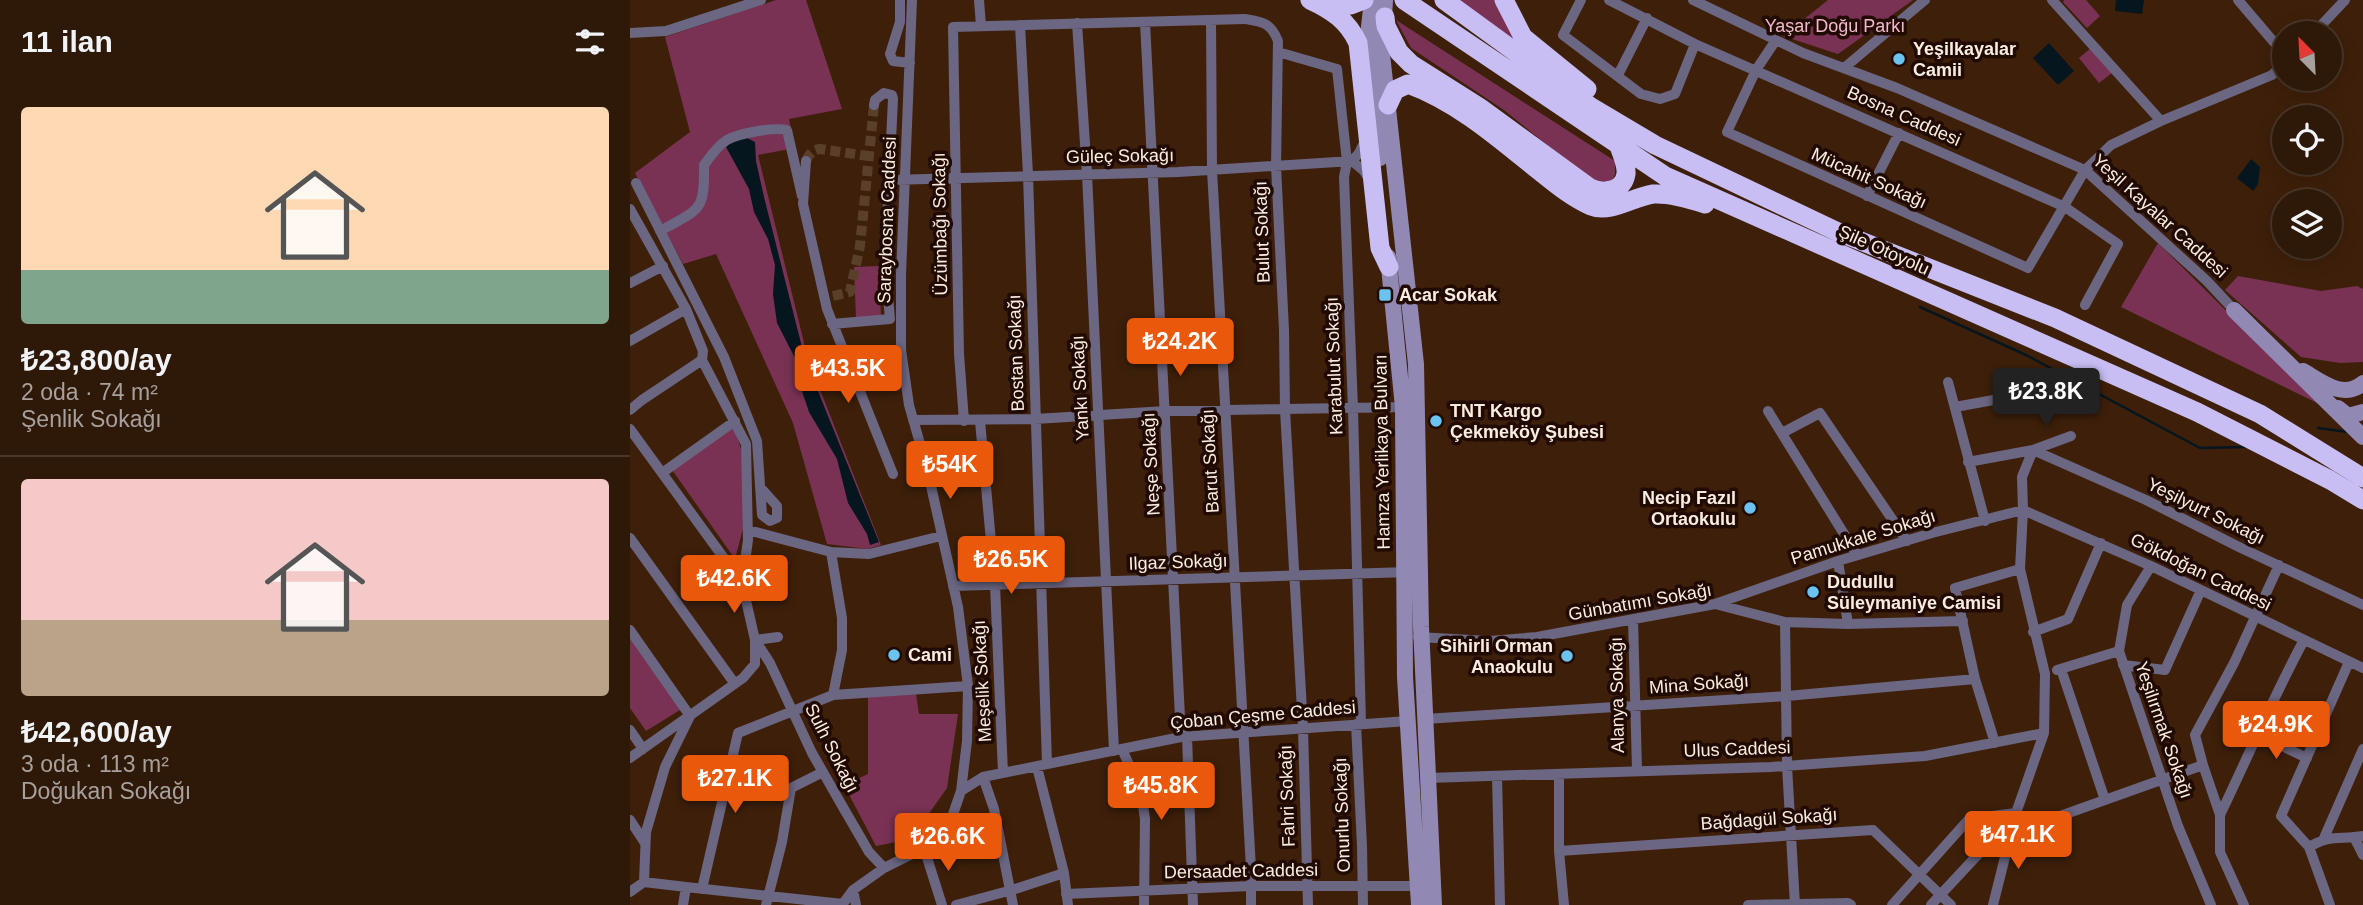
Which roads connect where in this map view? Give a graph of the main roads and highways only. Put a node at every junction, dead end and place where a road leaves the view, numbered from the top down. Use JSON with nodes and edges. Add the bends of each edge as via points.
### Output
{"nodes":[{"id":1,"x":1310,"y":0,"type":"edge"},
{"id":2,"x":1336,"y":0,"type":"edge"},
{"id":3,"x":1364,"y":0,"type":"edge"},
{"id":4,"x":1372,"y":0,"type":"edge"},
{"id":5,"x":1444,"y":0,"type":"edge"},
{"id":6,"x":1504,"y":0,"type":"edge"},
{"id":7,"x":1406,"y":1,"type":"edge"},
{"id":8,"x":1385,"y":9,"type":"edge"},
{"id":9,"x":1388,"y":105,"type":"junction"},
{"id":10,"x":1655,"y":145,"type":"junction"},
{"id":11,"x":1619,"y":146,"type":"junction"},
{"id":12,"x":1783,"y":229,"type":"junction"},
{"id":13,"x":1389,"y":267,"type":"junction"},
{"id":14,"x":2234,"y":310,"type":"road end"},
{"id":15,"x":2363,"y":383,"type":"edge"},
{"id":16,"x":2318,"y":387,"type":"junction"},
{"id":17,"x":1410,"y":407,"type":"junction"},
{"id":18,"x":2361,"y":420,"type":"edge"},
{"id":19,"x":2363,"y":478,"type":"edge"},
{"id":20,"x":2363,"y":500,"type":"edge"},
{"id":21,"x":1425,"y":886,"type":"junction"},
{"id":22,"x":1419,"y":905,"type":"edge"},
{"id":23,"x":1434,"y":905,"type":"edge"}],
"edges":[{"from":1,"to":13,"type":"highway","via":[[1345,22],[1358,44],[1380,248]]},
{"from":2,"to":3,"type":"highway","via":[[1351,5]]},
{"from":4,"to":13,"type":"main road","name":"Hamza Yerlikaya Bulvarı","via":[[1369,27]]},
{"from":5,"to":10,"type":"highway","name":"Şile Otoyolu","via":[[1591,107]]},
{"from":6,"to":10,"type":"highway","via":[[1523,37]]},
{"from":7,"to":11,"type":"highway","name":"Şile Otoyolu"},
{"from":8,"to":9,"type":"main road","name":"Hamza Yerlikaya Bulvarı","via":[[1382,54]]},
{"from":8,"to":11,"type":"highway","via":[[1386,26],[1411,64],[1590,188],[1611,191],[1621,185],[1626,174]]},
{"from":9,"to":12,"type":"highway","via":[[1395,90],[1408,84],[1432,93],[1594,207],[1655,194],[1691,199]]},
{"from":9,"to":17,"type":"main road","name":"Hamza Yerlikaya Bulvarı","via":[[1416,363]]},
{"from":10,"to":19,"type":"highway","name":"Şile Otoyolu","via":[[1838,232],[2055,318],[2260,414]]},
{"from":11,"to":12,"type":"highway","name":"Şile Otoyolu","via":[[1665,176]]},
{"from":12,"to":20,"type":"highway","name":"Şile Otoyolu","via":[[2197,412]]},
{"from":13,"to":17,"type":"main road","name":"Hamza Yerlikaya Bulvarı"},
{"from":14,"to":16,"type":"main road","name":"Yeşil Kayalar Caddesi","via":[[2276,354]]},
{"from":15,"to":16,"type":"main road","via":[[2351,391]]},
{"from":16,"to":18,"type":"main road"},
{"from":17,"to":21,"type":"main road","name":"Hamza Yerlikaya Bulvarı","via":[[1428,778]]},
{"from":17,"to":21,"type":"main road","name":"Hamza Yerlikaya Bulvarı","via":[[1405,638],[1408,721]]},
{"from":21,"to":22,"type":"main road","name":"Hamza Yerlikaya Bulvarı"},
{"from":21,"to":23,"type":"main road","name":"Hamza Yerlikaya Bulvarı"}]}
